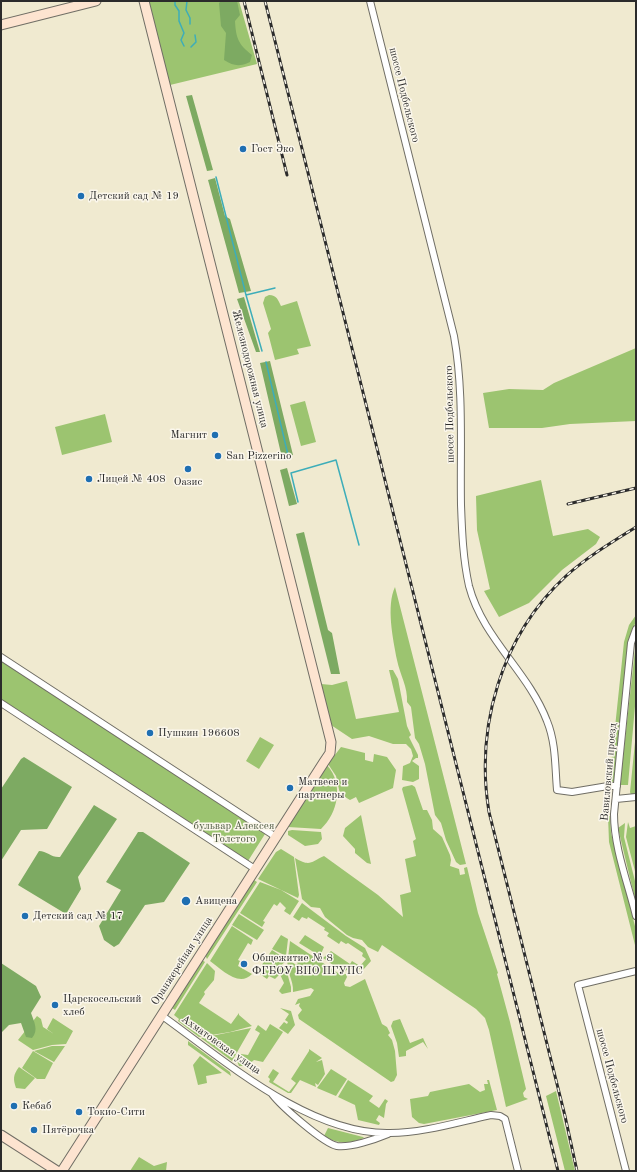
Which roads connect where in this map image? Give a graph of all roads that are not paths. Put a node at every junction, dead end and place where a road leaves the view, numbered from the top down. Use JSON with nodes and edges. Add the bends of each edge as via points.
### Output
{"nodes":[{"id":1,"x":96,"y":1,"type":"edge"},
{"id":2,"x":144,"y":1,"type":"edge"},
{"id":3,"x":370,"y":1,"type":"edge"},
{"id":4,"x":1,"y":25,"type":"edge"},
{"id":5,"x":636,"y":629,"type":"edge"},
{"id":6,"x":1,"y":657,"type":"edge"},
{"id":7,"x":1,"y":703,"type":"edge"},
{"id":8,"x":331,"y":742,"type":"joint"},
{"id":9,"x":617,"y":786,"type":"junction"},
{"id":10,"x":636,"y":797,"type":"edge"},
{"id":11,"x":616,"y":798,"type":"junction"},
{"id":12,"x":276,"y":837,"type":"junction"},
{"id":13,"x":255,"y":869,"type":"junction"},
{"id":14,"x":636,"y":916,"type":"edge"},
{"id":15,"x":636,"y":971,"type":"edge"},
{"id":16,"x":161,"y":1015,"type":"junction"},
{"id":17,"x":270,"y":1091,"type":"junction"},
{"id":18,"x":390,"y":1133,"type":"junction"},
{"id":19,"x":1,"y":1135,"type":"edge"},
{"id":20,"x":57,"y":1171,"type":"edge"},
{"id":21,"x":62,"y":1171,"type":"edge"},
{"id":22,"x":518,"y":1171,"type":"edge"},
{"id":23,"x":626,"y":1171,"type":"edge"}],
"edges":[{"from":1,"to":4,"type":"street"},
{"from":2,"to":8,"type":"street","name":"Железнодорожная улица"},
{"from":3,"to":9,"type":"street","name":"шоссе Подбельского","via":[[460,368],[462,527],[469,585],[483,623],[544,712],[553,742],[557,790],[572,792]]},
{"from":5,"to":9,"type":"street","name":"Вавиловский проезд","via":[[631,643]]},
{"from":6,"to":12,"type":"street"},
{"from":7,"to":13,"type":"street"},
{"from":8,"to":12,"type":"street","name":"Оранжерейная улица","via":[[330,753]]},
{"from":9,"to":11,"type":"street","name":"Вавиловский проезд"},
{"from":10,"to":11,"type":"street"},
{"from":11,"to":14,"type":"street","name":"Вавиловский проезд","via":[[615,829]]},
{"from":12,"to":13,"type":"street","name":"Оранжерейная улица"},
{"from":13,"to":16,"type":"street","name":"Оранжерейная улица"},
{"from":15,"to":23,"type":"street","name":"шоссе Подбельского","via":[[578,986]]},
{"from":16,"to":17,"type":"street","name":"Ахматовская улица","via":[[232,1067]]},
{"from":16,"to":21,"type":"street","name":"Оранжерейная улица"},
{"from":17,"to":18,"type":"street","name":"Ахматовская улица","via":[[331,1123],[360,1131]]},
{"from":17,"to":18,"type":"street","name":"Ахматовская улица","via":[[284,1107],[335,1146],[377,1139]]},
{"from":18,"to":22,"type":"street","name":"Ахматовская улица","via":[[408,1132],[491,1115],[500,1116],[505,1119]]},
{"from":19,"to":20,"type":"street"}]}
